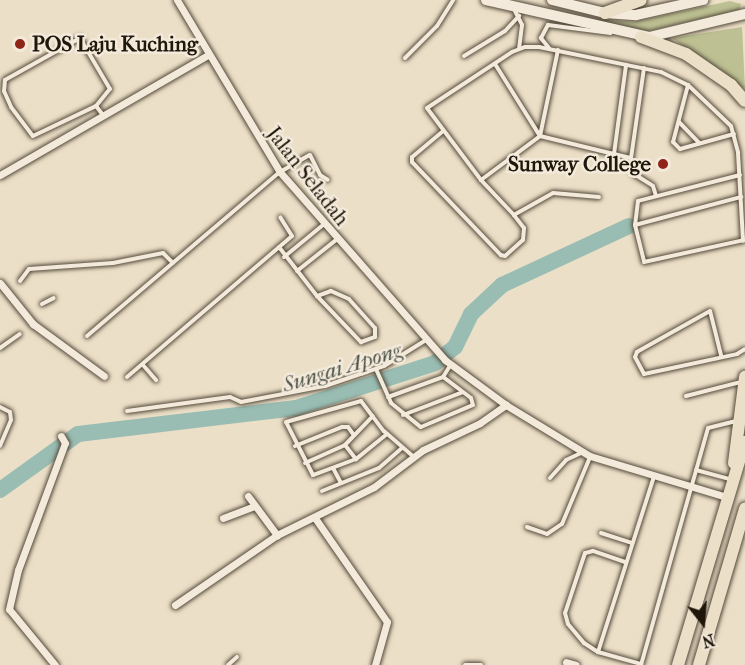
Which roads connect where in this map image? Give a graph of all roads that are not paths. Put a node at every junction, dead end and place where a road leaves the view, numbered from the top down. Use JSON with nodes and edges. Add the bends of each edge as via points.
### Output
{"nodes":[{"id":1,"x":177,"y":0,"type":"edge"},
{"id":2,"x":453,"y":0,"type":"edge"},
{"id":3,"x":486,"y":0,"type":"edge"},
{"id":4,"x":552,"y":0,"type":"edge"},
{"id":5,"x":641,"y":0,"type":"edge"},
{"id":6,"x":703,"y":0,"type":"edge"},
{"id":7,"x":516,"y":12,"type":"junction"},
{"id":8,"x":605,"y":13,"type":"junction"},
{"id":9,"x":745,"y":14,"type":"edge"},
{"id":10,"x":620,"y":32,"type":"junction"},
{"id":11,"x":641,"y":37,"type":"junction"},
{"id":12,"x":519,"y":48,"type":"junction"},
{"id":13,"x":551,"y":49,"type":"junction"},
{"id":14,"x":558,"y":50,"type":"junction"},
{"id":15,"x":208,"y":55,"type":"junction"},
{"id":16,"x":464,"y":56,"type":"dead end"},
{"id":17,"x":405,"y":58,"type":"dead end"},
{"id":18,"x":495,"y":64,"type":"junction"},
{"id":19,"x":626,"y":64,"type":"junction"},
{"id":20,"x":644,"y":68,"type":"junction"},
{"id":21,"x":688,"y":85,"type":"junction"},
{"id":22,"x":745,"y":101,"type":"edge"},
{"id":23,"x":96,"y":106,"type":"junction"},
{"id":24,"x":104,"y":116,"type":"junction"},
{"id":25,"x":679,"y":122,"type":"junction"},
{"id":26,"x":442,"y":132,"type":"junction"},
{"id":27,"x":734,"y":134,"type":"junction"},
{"id":28,"x":540,"y":136,"type":"junction"},
{"id":29,"x":699,"y":143,"type":"junction"},
{"id":30,"x":614,"y":154,"type":"junction"},
{"id":31,"x":631,"y":158,"type":"junction"},
{"id":32,"x":280,"y":172,"type":"junction"},
{"id":33,"x":0,"y":175,"type":"edge"},
{"id":34,"x":740,"y":175,"type":"junction"},
{"id":35,"x":328,"y":180,"type":"dead end"},
{"id":36,"x":481,"y":180,"type":"junction"},
{"id":37,"x":656,"y":196,"type":"junction"},
{"id":38,"x":599,"y":197,"type":"dead end"},
{"id":39,"x":741,"y":197,"type":"junction"},
{"id":40,"x":514,"y":215,"type":"junction"},
{"id":41,"x":280,"y":217,"type":"dead end"},
{"id":42,"x":323,"y":225,"type":"junction"},
{"id":43,"x":635,"y":225,"type":"junction"},
{"id":44,"x":336,"y":240,"type":"junction"},
{"id":45,"x":744,"y":240,"type":"edge"},
{"id":46,"x":279,"y":247,"type":"junction"},
{"id":47,"x":284,"y":257,"type":"junction"},
{"id":48,"x":173,"y":263,"type":"junction"},
{"id":49,"x":297,"y":272,"type":"junction"},
{"id":50,"x":20,"y":281,"type":"dead end"},
{"id":51,"x":0,"y":283,"type":"edge"},
{"id":52,"x":317,"y":296,"type":"junction"},
{"id":53,"x":54,"y":298,"type":"dead end"},
{"id":54,"x":42,"y":304,"type":"dead end"},
{"id":55,"x":20,"y":334,"type":"dead end"},
{"id":56,"x":87,"y":336,"type":"dead end"},
{"id":57,"x":426,"y":340,"type":"junction"},
{"id":58,"x":0,"y":348,"type":"edge"},
{"id":59,"x":745,"y":349,"type":"edge"},
{"id":60,"x":721,"y":355,"type":"junction"},
{"id":61,"x":448,"y":362,"type":"junction"},
{"id":62,"x":143,"y":365,"type":"junction"},
{"id":63,"x":376,"y":370,"type":"junction"},
{"id":64,"x":104,"y":376,"type":"dead end"},
{"id":65,"x":127,"y":377,"type":"dead end"},
{"id":66,"x":745,"y":377,"type":"edge"},
{"id":67,"x":443,"y":378,"type":"junction"},
{"id":68,"x":156,"y":380,"type":"dead end"},
{"id":69,"x":744,"y":382,"type":"edge"},
{"id":70,"x":463,"y":392,"type":"junction"},
{"id":71,"x":686,"y":396,"type":"dead end"},
{"id":72,"x":388,"y":397,"type":"junction"},
{"id":73,"x":506,"y":405,"type":"junction"},
{"id":74,"x":0,"y":407,"type":"edge"},
{"id":75,"x":127,"y":411,"type":"dead end"},
{"id":76,"x":403,"y":415,"type":"junction"},
{"id":77,"x":373,"y":416,"type":"junction"},
{"id":78,"x":737,"y":421,"type":"junction"},
{"id":79,"x":353,"y":434,"type":"junction"},
{"id":80,"x":387,"y":434,"type":"junction"},
{"id":81,"x":63,"y":440,"type":"dead end"},
{"id":82,"x":745,"y":442,"type":"edge"},
{"id":83,"x":345,"y":445,"type":"junction"},
{"id":84,"x":0,"y":446,"type":"edge"},
{"id":85,"x":295,"y":446,"type":"junction"},
{"id":86,"x":402,"y":448,"type":"junction"},
{"id":87,"x":587,"y":454,"type":"junction"},
{"id":88,"x":413,"y":456,"type":"junction"},
{"id":89,"x":356,"y":459,"type":"junction"},
{"id":90,"x":305,"y":463,"type":"junction"},
{"id":91,"x":333,"y":468,"type":"junction"},
{"id":92,"x":696,"y":470,"type":"junction"},
{"id":93,"x":733,"y":474,"type":"junction"},
{"id":94,"x":654,"y":477,"type":"junction"},
{"id":95,"x":550,"y":478,"type":"dead end"},
{"id":96,"x":341,"y":483,"type":"junction"},
{"id":97,"x":692,"y":488,"type":"junction"},
{"id":98,"x":321,"y":491,"type":"dead end"},
{"id":99,"x":248,"y":496,"type":"dead end"},
{"id":100,"x":727,"y":497,"type":"junction"},
{"id":101,"x":254,"y":506,"type":"junction"},
{"id":102,"x":745,"y":509,"type":"edge"},
{"id":103,"x":224,"y":518,"type":"dead end"},
{"id":104,"x":315,"y":518,"type":"junction"},
{"id":105,"x":527,"y":527,"type":"dead end"},
{"id":106,"x":602,"y":533,"type":"dead end"},
{"id":107,"x":277,"y":535,"type":"junction"},
{"id":108,"x":632,"y":543,"type":"junction"},
{"id":109,"x":625,"y":562,"type":"junction"},
{"id":110,"x":176,"y":605,"type":"dead end"},
{"id":111,"x":598,"y":652,"type":"junction"},
{"id":112,"x":237,"y":657,"type":"dead end"},
{"id":113,"x":566,"y":662,"type":"dead end"},
{"id":114,"x":55,"y":665,"type":"edge"},
{"id":115,"x":228,"y":665,"type":"edge"},
{"id":116,"x":375,"y":665,"type":"edge"},
{"id":117,"x":465,"y":665,"type":"edge"},
{"id":118,"x":481,"y":665,"type":"edge"},
{"id":119,"x":576,"y":665,"type":"edge"},
{"id":120,"x":641,"y":665,"type":"edge"},
{"id":121,"x":678,"y":665,"type":"edge"},
{"id":122,"x":699,"y":665,"type":"edge"}],
"edges":[{"from":1,"to":15,"type":"street","name":"Jalan Seladah"},
{"from":2,"to":17,"type":"lane","via":[[438,26]]},
{"from":3,"to":7,"type":"main road"},
{"from":4,"to":8,"type":"main road"},
{"from":5,"to":8,"type":"highway"},
{"from":6,"to":8,"type":"main road","via":[[648,14]]},
{"from":7,"to":10,"type":"main road"},
{"from":7,"to":12,"type":"lane"},
{"from":7,"to":16,"type":"lane","via":[[505,30]]},
{"from":9,"to":11,"type":"main road"},
{"from":10,"to":11,"type":"main road"},
{"from":10,"to":13,"type":"lane","via":[[589,33],[553,24],[544,29],[541,38]]},
{"from":11,"to":22,"type":"highway","via":[[686,54],[731,85]]},
{"from":12,"to":13,"type":"lane"},
{"from":12,"to":18,"type":"lane"},
{"from":13,"to":14,"type":"lane"},
{"from":14,"to":19,"type":"lane"},
{"from":14,"to":28,"type":"lane"},
{"from":15,"to":24,"type":"street"},
{"from":15,"to":32,"type":"street","name":"Jalan Seladah"},
{"from":18,"to":26,"type":"lane","via":[[427,108]]},
{"from":18,"to":28,"type":"lane"},
{"from":19,"to":20,"type":"lane"},
{"from":19,"to":30,"type":"lane"},
{"from":20,"to":21,"type":"lane","via":[[671,75]]},
{"from":20,"to":31,"type":"lane"},
{"from":21,"to":25,"type":"lane"},
{"from":21,"to":27,"type":"lane","via":[[720,112]]},
{"from":23,"to":23,"type":"lane","via":[[110,89],[80,38],[5,80],[4,91],[11,106],[33,136]]},
{"from":23,"to":24,"type":"lane"},
{"from":24,"to":33,"type":"street"},
{"from":25,"to":29,"type":"lane"},
{"from":25,"to":29,"type":"lane","via":[[673,142],[680,149]]},
{"from":26,"to":36,"type":"lane"},
{"from":26,"to":40,"type":"lane","via":[[412,162],[501,255],[505,256],[523,240],[524,228]]},
{"from":27,"to":29,"type":"lane"},
{"from":27,"to":34,"type":"lane"},
{"from":28,"to":30,"type":"lane"},
{"from":28,"to":36,"type":"lane"},
{"from":30,"to":31,"type":"lane"},
{"from":31,"to":37,"type":"lane","via":[[634,174],[653,186]]},
{"from":32,"to":35,"type":"lane","via":[[310,155],[320,175]]},
{"from":32,"to":42,"type":"street","name":"Jalan Seladah"},
{"from":32,"to":48,"type":"lane"},
{"from":34,"to":37,"type":"lane"},
{"from":34,"to":39,"type":"lane"},
{"from":36,"to":40,"type":"lane"},
{"from":37,"to":43,"type":"lane","via":[[638,201]]},
{"from":38,"to":40,"type":"lane","via":[[553,193]]},
{"from":39,"to":43,"type":"lane"},
{"from":39,"to":45,"type":"lane"},
{"from":41,"to":46,"type":"lane","via":[[293,234]]},
{"from":42,"to":44,"type":"street","name":"Jalan Seladah"},
{"from":42,"to":47,"type":"lane"},
{"from":43,"to":45,"type":"lane","via":[[644,262]]},
{"from":44,"to":49,"type":"lane"},
{"from":44,"to":57,"type":"street","name":"Jalan Seladah"},
{"from":46,"to":47,"type":"lane"},
{"from":46,"to":62,"type":"lane"},
{"from":47,"to":49,"type":"lane"},
{"from":48,"to":50,"type":"lane","via":[[164,253],[113,263],[29,269]]},
{"from":48,"to":56,"type":"lane"},
{"from":49,"to":52,"type":"lane"},
{"from":51,"to":64,"type":"street","via":[[33,324]]},
{"from":52,"to":52,"type":"lane","via":[[331,291],[349,299],[371,323],[375,337],[361,342]]},
{"from":53,"to":54,"type":"lane"},
{"from":55,"to":58,"type":"lane"},
{"from":57,"to":61,"type":"street","name":"Jalan Seladah"},
{"from":57,"to":63,"type":"lane"},
{"from":59,"to":60,"type":"lane"},
{"from":60,"to":60,"type":"lane","via":[[644,374],[635,357],[637,352],[710,311]]},
{"from":61,"to":67,"type":"lane"},
{"from":61,"to":73,"type":"street","name":"Jalan Seladah"},
{"from":62,"to":65,"type":"lane"},
{"from":62,"to":68,"type":"lane"},
{"from":63,"to":72,"type":"lane"},
{"from":63,"to":75,"type":"lane","via":[[325,386],[241,402],[230,397]]},
{"from":66,"to":69,"type":"highway"},
{"from":67,"to":70,"type":"lane"},
{"from":67,"to":72,"type":"lane"},
{"from":69,"to":71,"type":"lane"},
{"from":69,"to":78,"type":"highway"},
{"from":70,"to":76,"type":"lane"},
{"from":70,"to":76,"type":"lane","via":[[474,402],[471,407],[424,427],[417,427]]},
{"from":72,"to":76,"type":"lane"},
{"from":73,"to":87,"type":"street","name":"Jalan Seladah"},
{"from":73,"to":88,"type":"street","via":[[480,423]]},
{"from":74,"to":84,"type":"lane","via":[[10,412],[11,420]]},
{"from":77,"to":79,"type":"lane"},
{"from":77,"to":80,"type":"lane"},
{"from":77,"to":85,"type":"lane","via":[[361,401],[286,422]]},
{"from":78,"to":92,"type":"lane","via":[[708,428]]},
{"from":78,"to":93,"type":"highway"},
{"from":79,"to":83,"type":"lane"},
{"from":79,"to":85,"type":"lane","via":[[348,427],[342,427]]},
{"from":80,"to":86,"type":"lane"},
{"from":80,"to":89,"type":"lane"},
{"from":81,"to":114,"type":"street","via":[[18,570],[9,609]]},
{"from":82,"to":93,"type":"highway"},
{"from":83,"to":89,"type":"lane"},
{"from":83,"to":90,"type":"lane"},
{"from":85,"to":90,"type":"lane"},
{"from":86,"to":88,"type":"lane"},
{"from":86,"to":96,"type":"lane","via":[[379,468]]},
{"from":87,"to":94,"type":"street","name":"Jalan Seladah"},
{"from":87,"to":95,"type":"lane","via":[[566,460]]},
{"from":87,"to":105,"type":"lane","via":[[561,524],[547,534]]},
{"from":88,"to":104,"type":"street","via":[[374,487]]},
{"from":89,"to":91,"type":"lane"},
{"from":90,"to":91,"type":"lane","via":[[313,475]]},
{"from":91,"to":96,"type":"lane"},
{"from":92,"to":93,"type":"lane"},
{"from":92,"to":97,"type":"lane"},
{"from":93,"to":100,"type":"highway"},
{"from":94,"to":97,"type":"street","name":"Jalan Seladah"},
{"from":94,"to":108,"type":"lane"},
{"from":96,"to":98,"type":"lane"},
{"from":97,"to":100,"type":"street","name":"Jalan Seladah"},
{"from":97,"to":120,"type":"lane"},
{"from":99,"to":101,"type":"street"},
{"from":100,"to":121,"type":"highway"},
{"from":101,"to":103,"type":"street"},
{"from":101,"to":107,"type":"street"},
{"from":102,"to":122,"type":"highway"},
{"from":104,"to":107,"type":"street"},
{"from":104,"to":116,"type":"street","via":[[387,622]]},
{"from":106,"to":108,"type":"lane"},
{"from":107,"to":110,"type":"street"},
{"from":108,"to":109,"type":"lane"},
{"from":109,"to":111,"type":"lane"},
{"from":109,"to":111,"type":"lane","via":[[594,551],[581,557],[565,613],[573,631]]},
{"from":111,"to":120,"type":"lane"},
{"from":112,"to":115,"type":"lane"},
{"from":113,"to":119,"type":"street"},
{"from":117,"to":118,"type":"lane"}]}
